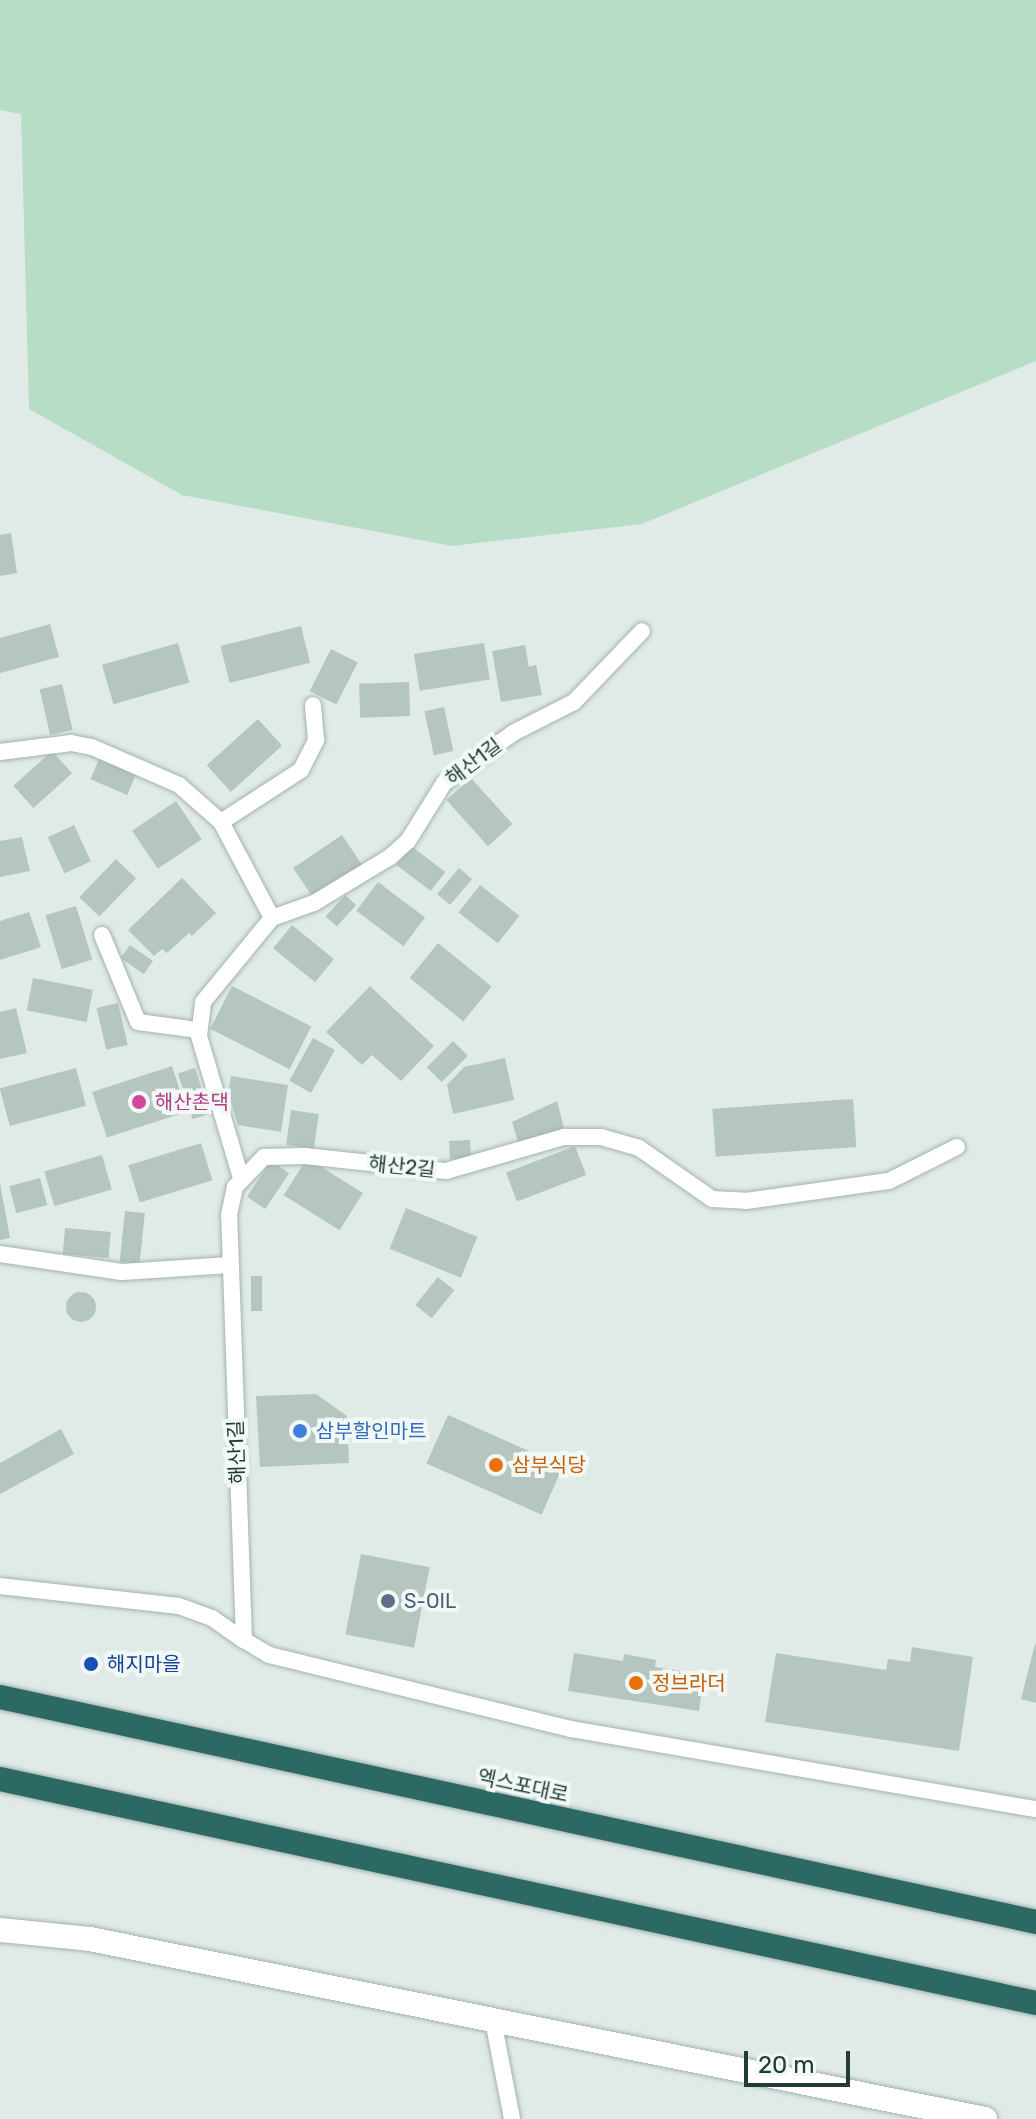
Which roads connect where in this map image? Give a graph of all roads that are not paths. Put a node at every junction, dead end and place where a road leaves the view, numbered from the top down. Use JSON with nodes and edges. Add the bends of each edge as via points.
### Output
{"nodes":[{"id":1,"x":642,"y":631,"type":"dead end"},
{"id":2,"x":313,"y":705,"type":"dead end"},
{"id":3,"x":0,"y":752,"type":"edge"},
{"id":4,"x":221,"y":822,"type":"junction"},
{"id":5,"x":272,"y":918,"type":"junction"},
{"id":6,"x":102,"y":935,"type":"dead end"},
{"id":7,"x":198,"y":1030,"type":"junction"},
{"id":8,"x":957,"y":1147,"type":"dead end"},
{"id":9,"x":241,"y":1178,"type":"junction"},
{"id":10,"x":0,"y":1254,"type":"edge"},
{"id":11,"x":230,"y":1265,"type":"junction"},
{"id":12,"x":0,"y":1586,"type":"edge"},
{"id":13,"x":244,"y":1640,"type":"junction"},
{"id":14,"x":0,"y":1697,"type":"edge"},
{"id":15,"x":0,"y":1779,"type":"edge"},
{"id":16,"x":1036,"y":1809,"type":"edge"},
{"id":17,"x":1036,"y":1922,"type":"edge"},
{"id":18,"x":0,"y":1930,"type":"edge"},
{"id":19,"x":1036,"y":2003,"type":"edge"},
{"id":20,"x":493,"y":2020,"type":"junction"},
{"id":21,"x":512,"y":2119,"type":"edge"},
{"id":22,"x":985,"y":2119,"type":"edge"}],
"edges":[{"from":1,"to":5,"type":"lane","name":"해산1길","via":[[574,702],[513,733],[444,783],[408,841],[390,857],[314,903]]},
{"from":2,"to":4,"type":"lane","via":[[318,729],[301,770]]},
{"from":3,"to":4,"type":"lane","via":[[71,743],[92,747],[179,785]]},
{"from":4,"to":5,"type":"lane"},
{"from":5,"to":7,"type":"lane","via":[[203,1002]]},
{"from":6,"to":7,"type":"lane","via":[[138,1022]]},
{"from":7,"to":9,"type":"lane"},
{"from":8,"to":9,"type":"lane","name":"해산2길","via":[[889,1181],[746,1201],[712,1199],[639,1148],[601,1137],[564,1137],[446,1171],[276,1156],[254,1163]]},
{"from":9,"to":11,"type":"lane","via":[[229,1215]]},
{"from":10,"to":11,"type":"lane","via":[[122,1272]]},
{"from":11,"to":13,"type":"lane","name":"해산1길"},
{"from":12,"to":13,"type":"lane","via":[[179,1606],[212,1618]]},
{"from":13,"to":16,"type":"lane","via":[[269,1655],[571,1729]]},
{"from":14,"to":17,"type":"highway","name":"엑스포대로"},
{"from":15,"to":19,"type":"highway"},
{"from":18,"to":20,"type":"street","via":[[90,1939]]},
{"from":20,"to":21,"type":"lane"},
{"from":20,"to":22,"type":"street"}]}
